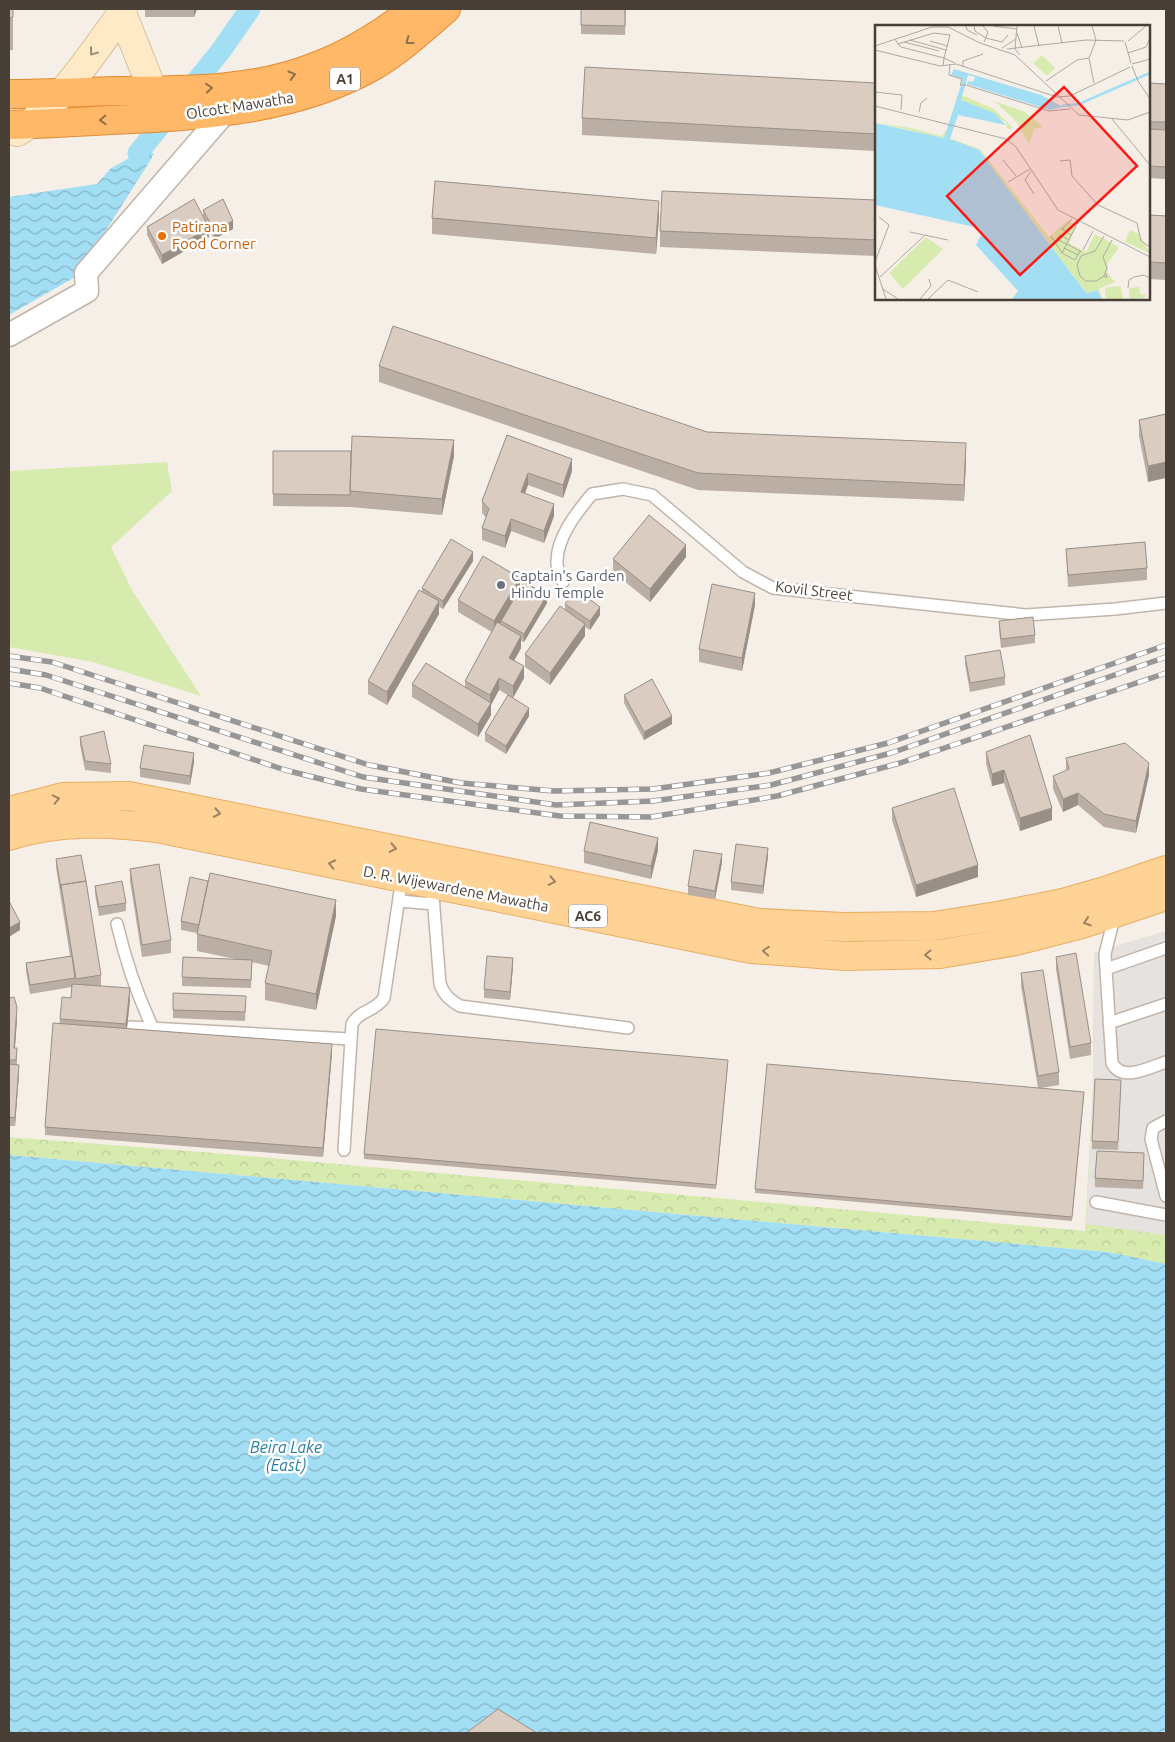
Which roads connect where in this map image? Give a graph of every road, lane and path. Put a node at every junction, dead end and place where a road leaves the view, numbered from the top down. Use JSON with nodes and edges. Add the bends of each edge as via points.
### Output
{"nodes":[{"id":1,"x":414,"y":9,"type":"edge"},
{"id":2,"x":446,"y":9,"type":"edge"},
{"id":3,"x":123,"y":11,"type":"edge"},
{"id":4,"x":163,"y":91,"type":"junction"},
{"id":5,"x":9,"y":94,"type":"edge"},
{"id":6,"x":61,"y":94,"type":"junction"},
{"id":7,"x":226,"y":111,"type":"junction"},
{"id":8,"x":16,"y":129,"type":"edge"},
{"id":9,"x":9,"y":335,"type":"edge"},
{"id":10,"x":564,"y":582,"type":"dead end"},
{"id":11,"x":1166,"y":603,"type":"edge"},
{"id":12,"x":9,"y":811,"type":"edge"},
{"id":13,"x":9,"y":836,"type":"edge"},
{"id":14,"x":1166,"y":870,"type":"edge"},
{"id":15,"x":401,"y":890,"type":"junction"},
{"id":16,"x":433,"y":894,"type":"junction"},
{"id":17,"x":1166,"y":896,"type":"edge"},
{"id":18,"x":1116,"y":913,"type":"junction"},
{"id":19,"x":117,"y":924,"type":"dead end"},
{"id":20,"x":1166,"y":948,"type":"edge"},
{"id":21,"x":1106,"y":969,"type":"junction"},
{"id":22,"x":1166,"y":1004,"type":"edge"},
{"id":23,"x":1109,"y":1023,"type":"junction"},
{"id":24,"x":131,"y":1027,"type":"edge"},
{"id":25,"x":153,"y":1028,"type":"junction"},
{"id":26,"x":628,"y":1028,"type":"dead end"},
{"id":27,"x":350,"y":1039,"type":"junction"},
{"id":28,"x":1166,"y":1062,"type":"edge"},
{"id":29,"x":1166,"y":1121,"type":"edge"},
{"id":30,"x":344,"y":1150,"type":"dead end"},
{"id":31,"x":1164,"y":1174,"type":"edge"},
{"id":32,"x":1166,"y":1196,"type":"edge"},
{"id":33,"x":1096,"y":1202,"type":"dead end"},
{"id":34,"x":1166,"y":1215,"type":"edge"}],
"edges":[{"from":4,"to":1,"type":"highway","name":"Olcott Mawatha","number":"A1","one_way":true,"via":[[245,85],[286,76],[332,60],[381,33]]},
{"from":2,"to":7,"type":"highway","name":"Olcott Mawatha","number":"A1","one_way":true,"via":[[396,51],[340,82],[293,98]]},
{"from":3,"to":4,"type":"street"},
{"from":3,"to":6,"type":"street","one_way":true},
{"from":4,"to":6,"type":"highway","name":"Olcott Mawatha","number":"A1"},
{"from":5,"to":6,"type":"highway","name":"Olcott Mawatha","number":"A1"},
{"from":6,"to":8,"type":"street"},
{"from":7,"to":8,"type":"highway","name":"Olcott Mawatha","number":"A1","one_way":true},
{"from":7,"to":9,"type":"street","via":[[86,273],[87,292]]},
{"from":10,"to":11,"type":"lane","name":"Kovil Street","via":[[557,564],[562,537],[576,514],[592,494],[623,489],[652,495],[743,572],[773,588],[1026,615]]},
{"from":12,"to":14,"type":"main road","name":"D. R. Wijewardene Mawatha","number":"AC6","one_way":true,"via":[[63,797],[129,796],[759,923],[797,925],[934,926],[1063,902]]},
{"from":15,"to":13,"type":"main road","name":"D. R. Wijewardene Mawatha","number":"AC6","one_way":true,"via":[[162,829],[79,823]]},
{"from":15,"to":16,"type":"main road","name":"D. R. Wijewardene Mawatha","number":"AC6"},
{"from":15,"to":27,"type":"lane","via":[[384,998],[374,1009],[356,1017]]},
{"from":18,"to":16,"type":"main road","name":"D. R. Wijewardene Mawatha","number":"AC6","one_way":true,"via":[[1016,941],[940,954],[845,956],[751,950]]},
{"from":16,"to":26,"type":"lane","via":[[440,984],[450,1001],[460,1006]]},
{"from":17,"to":18,"type":"main road","name":"D. R. Wijewardene Mawatha","number":"AC6"},
{"from":18,"to":21,"type":"lane","via":[[1105,954]]},
{"from":19,"to":25,"type":"lane","via":[[126,962]]},
{"from":20,"to":21,"type":"lane"},
{"from":21,"to":23,"type":"lane"},
{"from":22,"to":23,"type":"lane"},
{"from":23,"to":28,"type":"lane","via":[[1110,1056],[1117,1070],[1130,1074]]},
{"from":24,"to":25,"type":"lane"},
{"from":25,"to":27,"type":"lane"},
{"from":27,"to":30,"type":"lane"},
{"from":29,"to":31,"type":"lane","via":[[1157,1125],[1151,1134]]},
{"from":31,"to":32,"type":"lane"},
{"from":33,"to":34,"type":"lane"}]}
